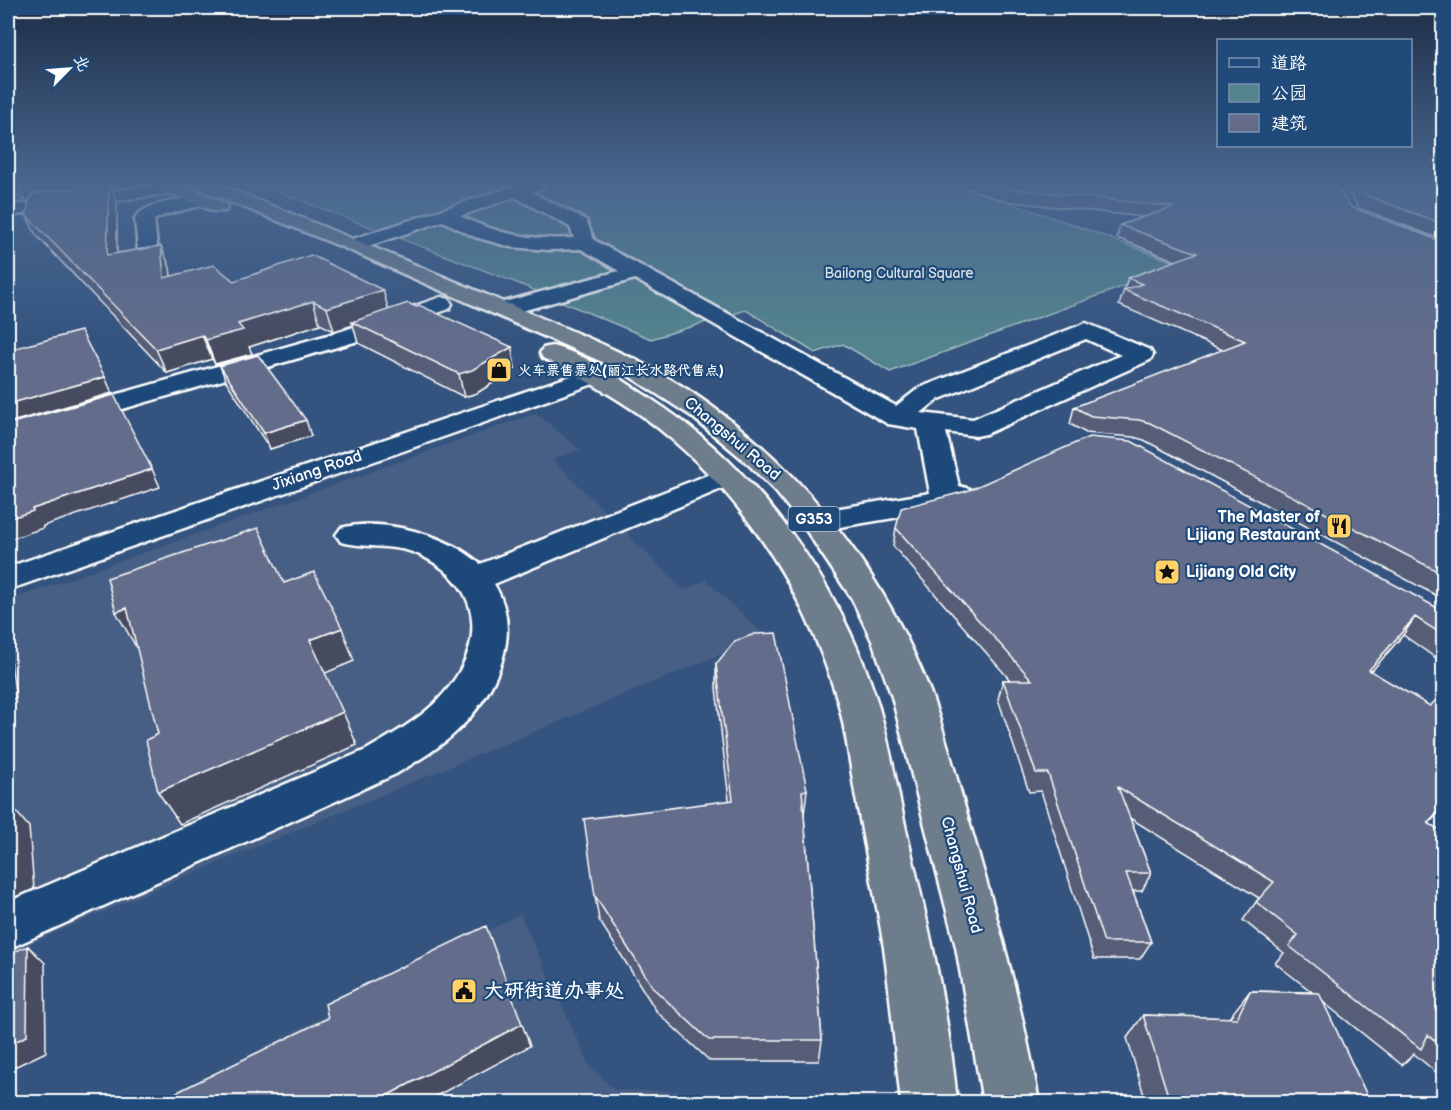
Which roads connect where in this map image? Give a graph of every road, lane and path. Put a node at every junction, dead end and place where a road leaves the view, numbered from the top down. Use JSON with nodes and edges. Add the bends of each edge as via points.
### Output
{"nodes":[{"id":1,"x":146,"y":235,"type":"edge"},
{"id":2,"x":287,"y":235,"type":"edge"},
{"id":3,"x":323,"y":235,"type":"edge"},
{"id":4,"x":385,"y":235,"type":"edge"},
{"id":5,"x":487,"y":235,"type":"edge"},
{"id":6,"x":582,"y":235,"type":"edge"},
{"id":7,"x":585,"y":243,"type":"junction"},
{"id":8,"x":354,"y":245,"type":"junction"},
{"id":9,"x":149,"y":262,"type":"edge"},
{"id":10,"x":638,"y":272,"type":"junction"},
{"id":11,"x":441,"y":304,"type":"junction"},
{"id":12,"x":504,"y":309,"type":"junction"},
{"id":13,"x":612,"y":369,"type":"junction"},
{"id":14,"x":898,"y":418,"type":"junction"},
{"id":15,"x":930,"y":422,"type":"junction"},
{"id":16,"x":8,"y":434,"type":"edge"},
{"id":17,"x":728,"y":476,"type":"junction"},
{"id":18,"x":980,"y":486,"type":"edge"},
{"id":19,"x":947,"y":500,"type":"junction"},
{"id":20,"x":816,"y":521,"type":"junction"},
{"id":21,"x":352,"y":535,"type":"dead end"},
{"id":22,"x":8,"y":579,"type":"edge"},
{"id":23,"x":475,"y":579,"type":"junction"},
{"id":24,"x":8,"y":926,"type":"edge"},
{"id":25,"x":929,"y":1102,"type":"edge"},
{"id":26,"x":1011,"y":1102,"type":"edge"}],
"edges":[{"from":1,"to":9,"type":"street"},
{"from":2,"to":11,"type":"highway","name":"Changshui Road","number":"G353"},
{"from":3,"to":8,"type":"highway","name":"Changshui Road","number":"G353"},
{"from":4,"to":8,"type":"street"},
{"from":5,"to":7,"type":"street","via":[[516,242]]},
{"from":6,"to":7,"type":"street"},
{"from":7,"to":10,"type":"street"},
{"from":8,"to":12,"type":"highway","name":"Changshui Road","number":"G353"},
{"from":10,"to":12,"type":"street"},
{"from":10,"to":14,"type":"street"},
{"from":11,"to":13,"type":"highway","name":"Changshui Road","number":"G353"},
{"from":11,"to":16,"type":"street","via":[[350,336]]},
{"from":12,"to":13,"type":"highway","name":"Changshui Road","number":"G353"},
{"from":13,"to":17,"type":"highway","name":"Changshui Road","number":"G353"},
{"from":13,"to":20,"type":"highway","name":"Changshui Road","number":"G353","via":[[675,392],[724,429],[787,486]]},
{"from":13,"to":22,"type":"street","name":"Jixiang Road"},
{"from":14,"to":15,"type":"street"},
{"from":14,"to":15,"type":"street","via":[[928,394],[1086,330],[1141,355],[976,428]]},
{"from":15,"to":19,"type":"street"},
{"from":17,"to":23,"type":"street"},
{"from":17,"to":25,"type":"highway","name":"Changshui Road","number":"G353","via":[[775,532],[798,567],[840,650],[857,701],[909,948]]},
{"from":18,"to":19,"type":"street"},
{"from":19,"to":20,"type":"street"},
{"from":20,"to":26,"type":"highway","name":"Changshui Road","number":"G353","via":[[868,597],[912,697],[981,947]]},
{"from":21,"to":23,"type":"street","via":[[381,536],[431,547],[452,558]]},
{"from":23,"to":24,"type":"street","via":[[490,608],[492,630],[487,654],[464,696],[433,730],[381,762]]}]}
